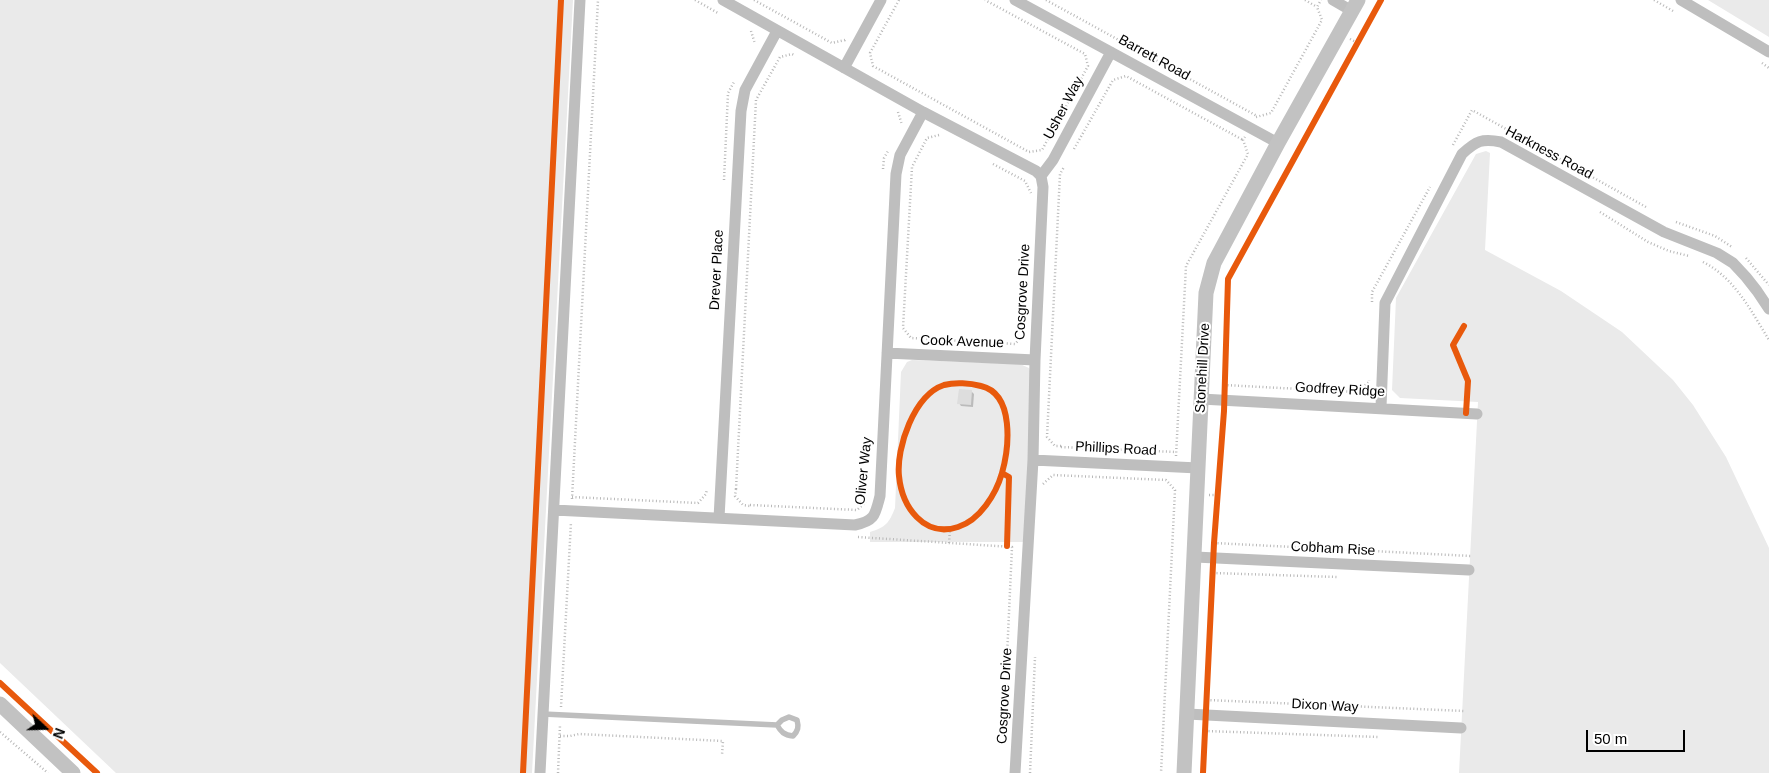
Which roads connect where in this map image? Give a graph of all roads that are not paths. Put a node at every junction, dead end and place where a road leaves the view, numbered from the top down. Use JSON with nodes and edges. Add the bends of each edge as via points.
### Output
{"nodes":[{"id":1,"x":580,"y":0,"type":"edge"},
{"id":2,"x":723,"y":0,"type":"edge"},
{"id":3,"x":882,"y":0,"type":"edge"},
{"id":4,"x":1015,"y":0,"type":"edge"},
{"id":5,"x":1333,"y":0,"type":"edge"},
{"id":6,"x":1681,"y":0,"type":"edge"},
{"id":7,"x":1355,"y":5,"type":"edge"},
{"id":8,"x":777,"y":31,"type":"junction"},
{"id":9,"x":1111,"y":52,"type":"junction"},
{"id":10,"x":1769,"y":52,"type":"edge"},
{"id":11,"x":844,"y":68,"type":"junction"},
{"id":12,"x":923,"y":112,"type":"junction"},
{"id":13,"x":1278,"y":143,"type":"junction"},
{"id":14,"x":1041,"y":176,"type":"junction"},
{"id":15,"x":1769,"y":309,"type":"edge"},
{"id":16,"x":887,"y":354,"type":"junction"},
{"id":17,"x":1035,"y":360,"type":"junction"},
{"id":18,"x":1201,"y":399,"type":"junction"},
{"id":19,"x":1381,"y":407,"type":"junction"},
{"id":20,"x":1477,"y":414,"type":"dead end"},
{"id":21,"x":1033,"y":460,"type":"junction"},
{"id":22,"x":1198,"y":468,"type":"junction"},
{"id":23,"x":554,"y":510,"type":"junction"},
{"id":24,"x":719,"y":518,"type":"junction"},
{"id":25,"x":1195,"y":558,"type":"junction"},
{"id":26,"x":1469,"y":570,"type":"dead end"},
{"id":27,"x":0,"y":704,"type":"edge"},
{"id":28,"x":543,"y":714,"type":"junction"},
{"id":29,"x":1187,"y":714,"type":"junction"},
{"id":30,"x":777,"y":725,"type":"dead end"},
{"id":31,"x":1461,"y":728,"type":"dead end"},
{"id":32,"x":73,"y":773,"type":"edge"},
{"id":33,"x":540,"y":773,"type":"edge"},
{"id":34,"x":1015,"y":773,"type":"edge"},
{"id":35,"x":1184,"y":773,"type":"edge"}],
"edges":[{"from":1,"to":23,"type":"street"},
{"from":2,"to":8,"type":"street"},
{"from":3,"to":11,"type":"street"},
{"from":4,"to":9,"type":"street","name":"Barrett Road"},
{"from":5,"to":7,"type":"street"},
{"from":6,"to":10,"type":"street"},
{"from":7,"to":13,"type":"street","name":"Stonehill Drive"},
{"from":8,"to":11,"type":"street"},
{"from":8,"to":24,"type":"street","name":"Drever Place","via":[[745,90],[741,111]]},
{"from":9,"to":13,"type":"street","name":"Barrett Road"},
{"from":9,"to":14,"type":"street","name":"Usher Way","via":[[1053,160]]},
{"from":11,"to":12,"type":"street"},
{"from":12,"to":14,"type":"street"},
{"from":12,"to":16,"type":"street","name":"Oliver Way","via":[[900,155],[896,174]]},
{"from":13,"to":18,"type":"street","name":"Stonehill Drive","via":[[1214,263],[1206,293]]},
{"from":14,"to":17,"type":"street","name":"Cosgrove Drive"},
{"from":15,"to":19,"type":"street","name":"Harkness Road","via":[[1746,277],[1717,253],[1664,232],[1501,142],[1486,139],[1473,144],[1462,154],[1385,303]]},
{"from":16,"to":17,"type":"street","name":"Cook Avenue"},
{"from":16,"to":24,"type":"street","name":"Oliver Way","via":[[880,496],[876,512],[867,523]]},
{"from":17,"to":21,"type":"street","name":"Cosgrove Drive"},
{"from":18,"to":19,"type":"street","name":"Godfrey Ridge"},
{"from":18,"to":22,"type":"street","name":"Stonehill Drive"},
{"from":19,"to":20,"type":"street","name":"Godfrey Ridge"},
{"from":21,"to":22,"type":"street","name":"Phillips Road"},
{"from":21,"to":34,"type":"street","name":"Cosgrove Drive"},
{"from":22,"to":25,"type":"street","name":"Stonehill Drive"},
{"from":23,"to":24,"type":"street","name":"Oliver Way"},
{"from":23,"to":28,"type":"street"},
{"from":25,"to":26,"type":"street","name":"Cobham Rise"},
{"from":25,"to":29,"type":"street","name":"Stonehill Drive"},
{"from":27,"to":32,"type":"street"},
{"from":28,"to":30,"type":"lane"},
{"from":28,"to":33,"type":"street"},
{"from":29,"to":31,"type":"street","name":"Dixon Way"},
{"from":29,"to":35,"type":"street","name":"Stonehill Drive"}]}
